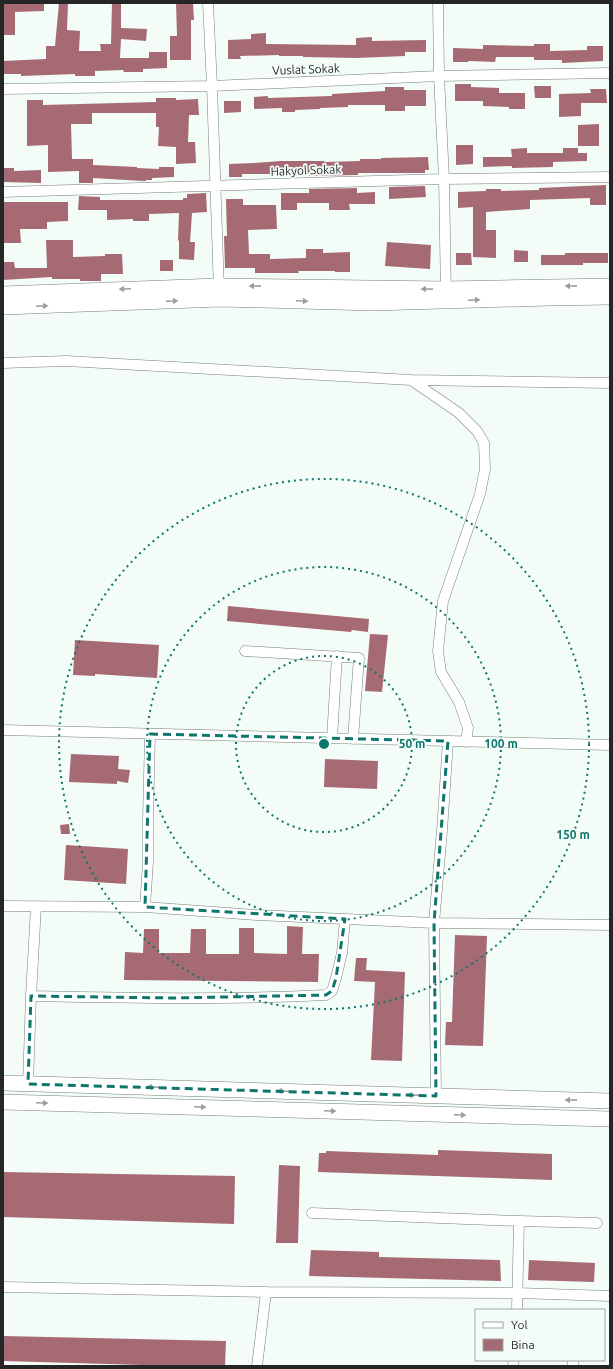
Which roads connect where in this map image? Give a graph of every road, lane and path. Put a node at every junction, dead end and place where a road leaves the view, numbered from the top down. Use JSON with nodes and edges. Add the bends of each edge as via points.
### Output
{"nodes":[{"id":1,"x":208,"y":3,"type":"edge"},
{"id":2,"x":438,"y":3,"type":"edge"},
{"id":3,"x":610,"y":73,"type":"edge"},
{"id":4,"x":439,"y":76,"type":"junction"},
{"id":5,"x":212,"y":86,"type":"junction"},
{"id":6,"x":3,"y":89,"type":"edge"},
{"id":7,"x":610,"y":176,"type":"edge"},
{"id":8,"x":444,"y":179,"type":"junction"},
{"id":9,"x":215,"y":186,"type":"junction"},
{"id":10,"x":3,"y":192,"type":"edge"},
{"id":11,"x":610,"y":286,"type":"edge"},
{"id":12,"x":219,"y":293,"type":"junction"},
{"id":13,"x":3,"y":294,"type":"edge"},
{"id":14,"x":446,"y":295,"type":"junction"},
{"id":15,"x":610,"y":297,"type":"edge"},
{"id":16,"x":3,"y":307,"type":"edge"},
{"id":17,"x":3,"y":363,"type":"edge"},
{"id":18,"x":411,"y":380,"type":"junction"},
{"id":19,"x":610,"y":383,"type":"edge"},
{"id":20,"x":245,"y":651,"type":"dead end"},
{"id":21,"x":337,"y":656,"type":"junction"},
{"id":22,"x":3,"y":730,"type":"edge"},
{"id":23,"x":150,"y":734,"type":"junction"},
{"id":24,"x":332,"y":738,"type":"junction"},
{"id":25,"x":353,"y":739,"type":"junction"},
{"id":26,"x":448,"y":741,"type":"junction"},
{"id":27,"x":466,"y":742,"type":"junction"},
{"id":28,"x":610,"y":745,"type":"edge"},
{"id":29,"x":3,"y":906,"type":"edge"},
{"id":30,"x":36,"y":906,"type":"junction"},
{"id":31,"x":145,"y":907,"type":"junction"},
{"id":32,"x":345,"y":919,"type":"junction"},
{"id":33,"x":434,"y":923,"type":"junction"},
{"id":34,"x":610,"y":926,"type":"edge"},
{"id":35,"x":31,"y":996,"type":"junction"},
{"id":36,"x":3,"y":1083,"type":"edge"},
{"id":37,"x":28,"y":1084,"type":"junction"},
{"id":38,"x":436,"y":1096,"type":"junction"},
{"id":39,"x":610,"y":1101,"type":"edge"},
{"id":40,"x":3,"y":1102,"type":"edge"},
{"id":41,"x":610,"y":1119,"type":"edge"},
{"id":42,"x":312,"y":1213,"type":"dead end"},
{"id":43,"x":519,"y":1221,"type":"junction"},
{"id":44,"x":597,"y":1223,"type":"dead end"},
{"id":45,"x":3,"y":1287,"type":"edge"},
{"id":46,"x":266,"y":1292,"type":"junction"},
{"id":47,"x":518,"y":1293,"type":"junction"},
{"id":48,"x":610,"y":1296,"type":"edge"},
{"id":49,"x":517,"y":1309,"type":"edge"},
{"id":50,"x":257,"y":1366,"type":"edge"}],
"edges":[{"from":1,"to":5,"type":"street"},
{"from":2,"to":4,"type":"street"},
{"from":3,"to":4,"type":"street","name":"Vuslat Sokak"},
{"from":4,"to":5,"type":"street","name":"Vuslat Sokak"},
{"from":4,"to":8,"type":"street"},
{"from":5,"to":6,"type":"street","name":"Vuslat Sokak"},
{"from":5,"to":9,"type":"street"},
{"from":7,"to":8,"type":"street","name":"Hakyol Sokak"},
{"from":8,"to":9,"type":"street","name":"Hakyol Sokak"},
{"from":8,"to":14,"type":"street"},
{"from":9,"to":10,"type":"street","name":"Hakyol Sokak"},
{"from":9,"to":12,"type":"street"},
{"from":11,"to":14,"type":"street","one_way":true},
{"from":12,"to":13,"type":"street","one_way":true},
{"from":12,"to":14,"type":"street"},
{"from":16,"to":12,"type":"street","one_way":true},
{"from":14,"to":15,"type":"street","one_way":true},
{"from":17,"to":18,"type":"street","via":[[66,361]]},
{"from":18,"to":19,"type":"street"},
{"from":18,"to":27,"type":"street","via":[[459,413],[477,431],[484,444],[485,469],[480,494],[442,601],[438,651],[441,672],[459,702],[468,728]]},
{"from":20,"to":21,"type":"street"},
{"from":21,"to":24,"type":"street"},
{"from":21,"to":25,"type":"street","via":[[359,658]]},
{"from":22,"to":23,"type":"street"},
{"from":23,"to":24,"type":"street"},
{"from":23,"to":31,"type":"street"},
{"from":24,"to":25,"type":"street"},
{"from":25,"to":26,"type":"street"},
{"from":26,"to":27,"type":"street"},
{"from":26,"to":33,"type":"street"},
{"from":27,"to":28,"type":"street"},
{"from":29,"to":30,"type":"street"},
{"from":30,"to":31,"type":"street"},
{"from":30,"to":35,"type":"street"},
{"from":31,"to":32,"type":"street"},
{"from":32,"to":33,"type":"street"},
{"from":32,"to":35,"type":"street","via":[[342,953],[336,978],[332,991],[326,995],[172,998]]},
{"from":33,"to":34,"type":"street"},
{"from":33,"to":38,"type":"street"},
{"from":35,"to":37,"type":"street"},
{"from":36,"to":37,"type":"street"},
{"from":38,"to":37,"type":"street","one_way":true},
{"from":39,"to":38,"type":"street","one_way":true},
{"from":40,"to":41,"type":"street","one_way":true},
{"from":42,"to":43,"type":"street"},
{"from":43,"to":44,"type":"street"},
{"from":43,"to":47,"type":"street"},
{"from":45,"to":46,"type":"street"},
{"from":46,"to":47,"type":"street"},
{"from":46,"to":50,"type":"street"},
{"from":47,"to":48,"type":"street"},
{"from":47,"to":49,"type":"street"}]}
